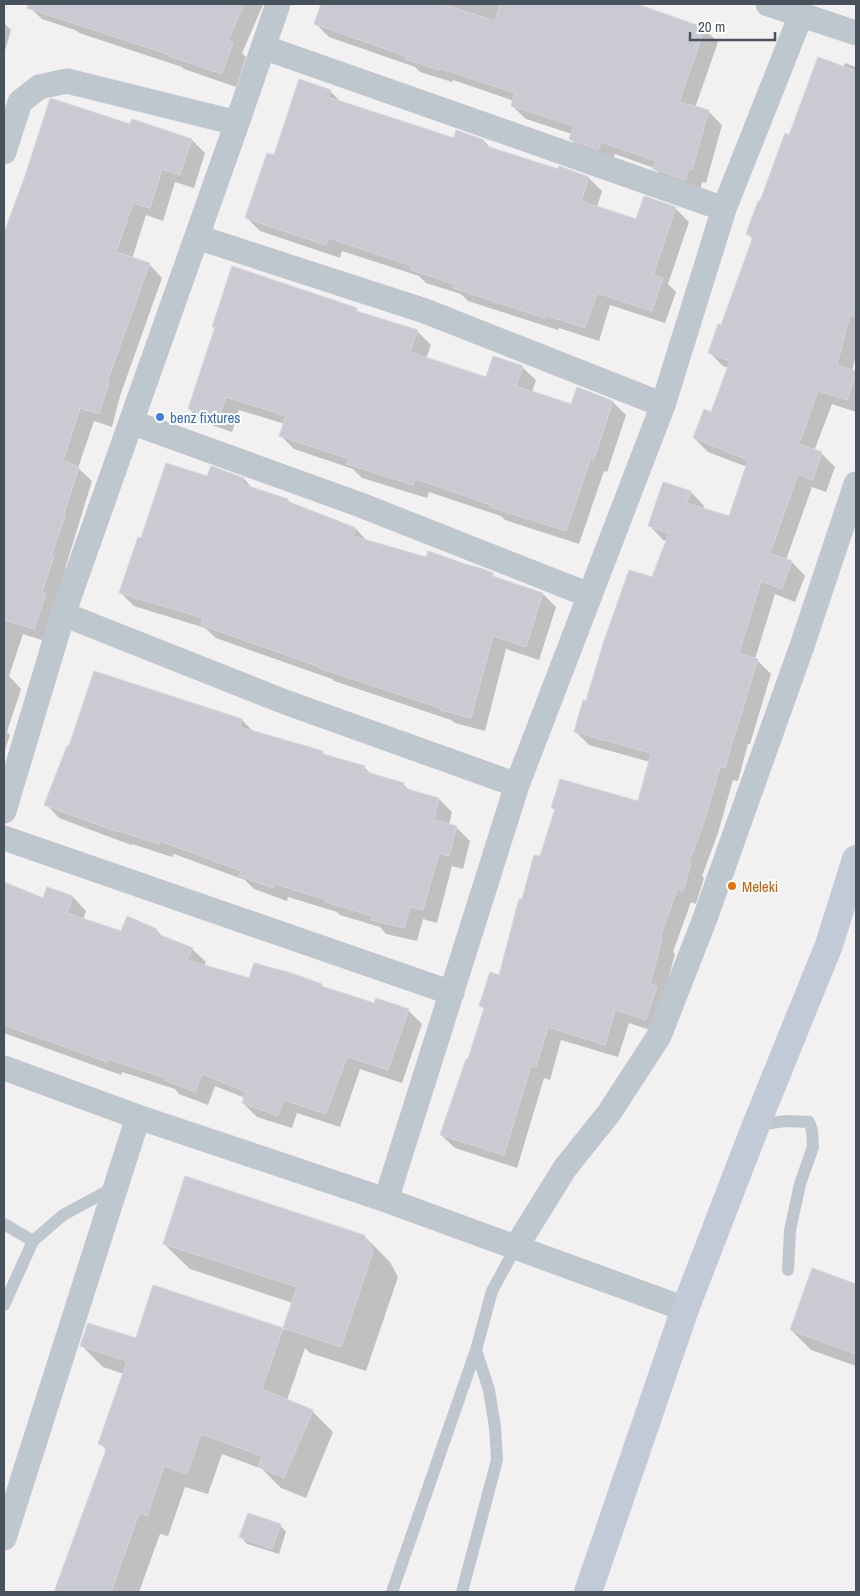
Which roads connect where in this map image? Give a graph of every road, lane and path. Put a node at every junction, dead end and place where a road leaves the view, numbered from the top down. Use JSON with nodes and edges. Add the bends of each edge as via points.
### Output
{"nodes":[{"id":1,"x":278,"y":4,"type":"edge"},
{"id":2,"x":768,"y":4,"type":"edge"},
{"id":3,"x":801,"y":15,"type":"junction"},
{"id":4,"x":856,"y":33,"type":"edge"},
{"id":5,"x":263,"y":47,"type":"junction"},
{"id":6,"x":236,"y":123,"type":"junction"},
{"id":7,"x":4,"y":152,"type":"edge"},
{"id":8,"x":724,"y":209,"type":"junction"},
{"id":9,"x":197,"y":237,"type":"junction"},
{"id":10,"x":663,"y":405,"type":"junction"},
{"id":11,"x":131,"y":422,"type":"junction"},
{"id":12,"x":856,"y":484,"type":"edge"},
{"id":13,"x":589,"y":595,"type":"junction"},
{"id":14,"x":63,"y":614,"type":"junction"},
{"id":15,"x":517,"y":785,"type":"junction"},
{"id":16,"x":4,"y":810,"type":"edge"},
{"id":17,"x":4,"y":838,"type":"edge"},
{"id":18,"x":856,"y":858,"type":"edge"},
{"id":19,"x":452,"y":993,"type":"junction"},
{"id":20,"x":4,"y":1068,"type":"edge"},
{"id":21,"x":138,"y":1117,"type":"junction"},
{"id":22,"x":756,"y":1125,"type":"junction"},
{"id":23,"x":115,"y":1187,"type":"junction"},
{"id":24,"x":386,"y":1200,"type":"junction"},
{"id":25,"x":4,"y":1224,"type":"edge"},
{"id":26,"x":33,"y":1241,"type":"junction"},
{"id":27,"x":516,"y":1246,"type":"junction"},
{"id":28,"x":788,"y":1270,"type":"dead end"},
{"id":29,"x":4,"y":1305,"type":"edge"},
{"id":30,"x":685,"y":1310,"type":"junction"},
{"id":31,"x":476,"y":1350,"type":"junction"},
{"id":32,"x":10,"y":1492,"type":"edge"},
{"id":33,"x":4,"y":1538,"type":"edge"},
{"id":34,"x":392,"y":1592,"type":"edge"},
{"id":35,"x":462,"y":1592,"type":"edge"},
{"id":36,"x":588,"y":1592,"type":"edge"}],
"edges":[{"from":1,"to":5,"type":"street"},
{"from":2,"to":3,"type":"street"},
{"from":3,"to":4,"type":"street"},
{"from":3,"to":8,"type":"street"},
{"from":5,"to":6,"type":"street"},
{"from":5,"to":8,"type":"street"},
{"from":6,"to":7,"type":"street","via":[[67,81],[39,87],[20,102]]},
{"from":6,"to":9,"type":"street"},
{"from":8,"to":10,"type":"street"},
{"from":9,"to":10,"type":"street","via":[[425,310]]},
{"from":9,"to":11,"type":"street"},
{"from":10,"to":13,"type":"street"},
{"from":11,"to":13,"type":"street","via":[[358,504]]},
{"from":11,"to":14,"type":"street"},
{"from":12,"to":27,"type":"street","via":[[704,921],[659,1036],[609,1113],[565,1168]]},
{"from":13,"to":15,"type":"street"},
{"from":14,"to":15,"type":"street","via":[[285,702]]},
{"from":14,"to":16,"type":"street"},
{"from":15,"to":19,"type":"street"},
{"from":17,"to":19,"type":"street"},
{"from":18,"to":22,"type":"street","via":[[830,945]]},
{"from":19,"to":24,"type":"street"},
{"from":20,"to":21,"type":"street"},
{"from":21,"to":23,"type":"street"},
{"from":21,"to":24,"type":"street"},
{"from":22,"to":28,"type":"lane","via":[[809,1122],[812,1130],[813,1146],[800,1184],[790,1230]]},
{"from":22,"to":30,"type":"street"},
{"from":23,"to":26,"type":"lane","via":[[63,1215]]},
{"from":23,"to":32,"type":"street"},
{"from":24,"to":27,"type":"street"},
{"from":25,"to":26,"type":"lane"},
{"from":26,"to":29,"type":"lane"},
{"from":27,"to":30,"type":"street"},
{"from":27,"to":31,"type":"lane","via":[[492,1290]]},
{"from":30,"to":36,"type":"street"},
{"from":31,"to":34,"type":"lane"},
{"from":31,"to":35,"type":"lane","via":[[490,1390],[497,1460]]},
{"from":32,"to":33,"type":"street"}]}
